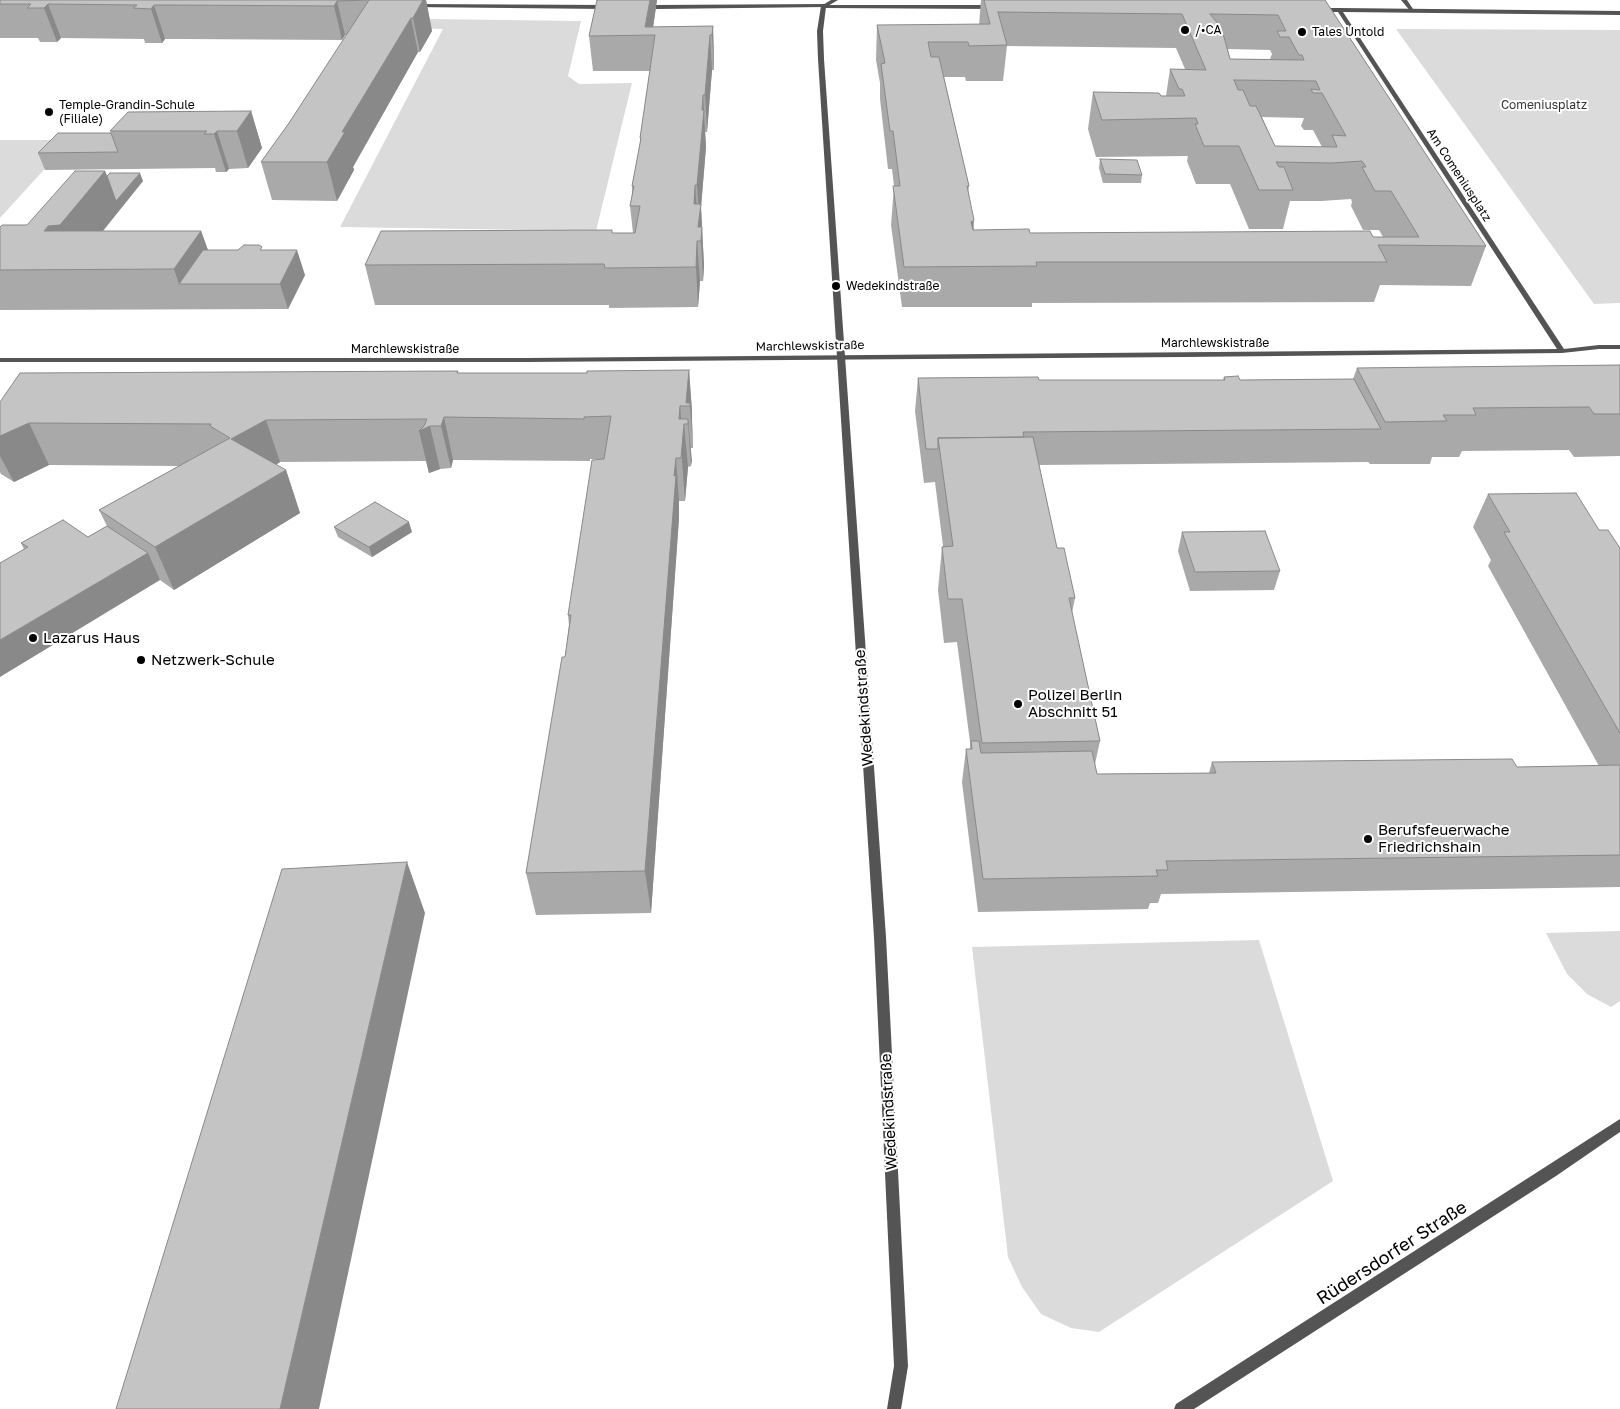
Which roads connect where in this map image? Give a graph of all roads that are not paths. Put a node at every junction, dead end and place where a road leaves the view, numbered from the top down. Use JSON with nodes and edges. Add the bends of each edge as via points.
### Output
{"nodes":[{"id":1,"x":835,"y":0,"type":"edge"},
{"id":2,"x":1404,"y":0,"type":"edge"},
{"id":3,"x":411,"y":6,"type":"edge"},
{"id":4,"x":824,"y":6,"type":"junction"},
{"id":5,"x":607,"y":7,"type":"edge"},
{"id":6,"x":656,"y":7,"type":"dead end"},
{"id":7,"x":998,"y":8,"type":"edge"},
{"id":8,"x":1314,"y":10,"type":"edge"},
{"id":9,"x":1339,"y":10,"type":"junction"},
{"id":10,"x":1413,"y":11,"type":"junction"},
{"id":11,"x":1620,"y":13,"type":"edge"},
{"id":12,"x":1620,"y":347,"type":"edge"},
{"id":13,"x":1562,"y":352,"type":"junction"},
{"id":14,"x":840,"y":357,"type":"junction"},
{"id":15,"x":0,"y":360,"type":"edge"},
{"id":16,"x":1620,"y":1125,"type":"edge"},
{"id":17,"x":894,"y":1409,"type":"edge"},
{"id":18,"x":1181,"y":1409,"type":"edge"}],
"edges":[{"from":1,"to":4,"type":"street"},
{"from":2,"to":10,"type":"street"},
{"from":3,"to":5,"type":"street"},
{"from":4,"to":6,"type":"street"},
{"from":4,"to":7,"type":"street"},
{"from":4,"to":14,"type":"street","name":"Wedekindstraße","via":[[820,31],[821,59]]},
{"from":8,"to":9,"type":"street"},
{"from":9,"to":10,"type":"street"},
{"from":9,"to":13,"type":"street","name":"Am Comeniusplatz"},
{"from":10,"to":11,"type":"street"},
{"from":12,"to":13,"type":"street","name":"Marchlewskistraße"},
{"from":13,"to":14,"type":"street","name":"Marchlewskistraße"},
{"from":14,"to":15,"type":"street","name":"Marchlewskistraße"},
{"from":14,"to":17,"type":"street","name":"Wedekindstraße","via":[[888,1101],[901,1366]]},
{"from":16,"to":18,"type":"street","name":"Rüdersdorfer Straße","via":[[1543,1178]]}]}
